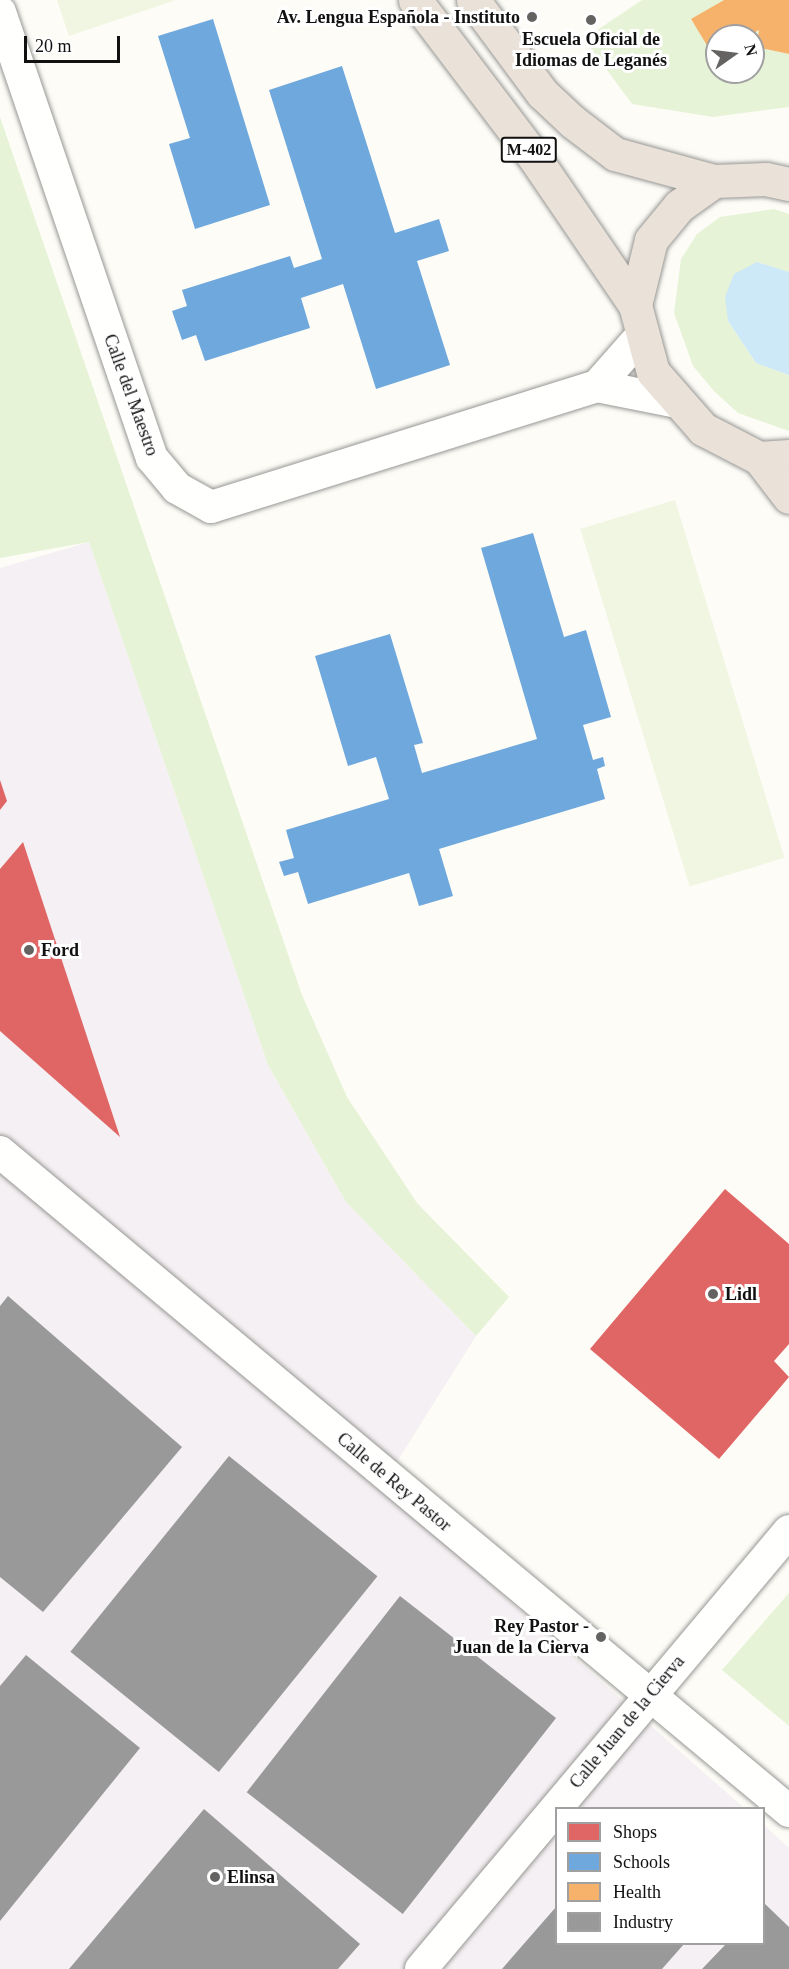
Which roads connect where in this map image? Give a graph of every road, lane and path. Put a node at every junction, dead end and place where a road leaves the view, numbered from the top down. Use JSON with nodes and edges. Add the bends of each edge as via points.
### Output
{"nodes":[{"id":1,"x":415,"y":0,"type":"edge"},
{"id":2,"x":473,"y":0,"type":"edge"},
{"id":3,"x":0,"y":12,"type":"edge"},
{"id":4,"x":714,"y":181,"type":"junction"},
{"id":5,"x":789,"y":184,"type":"edge"},
{"id":6,"x":639,"y":320,"type":"junction"},
{"id":7,"x":597,"y":386,"type":"junction"},
{"id":8,"x":677,"y":402,"type":"junction"},
{"id":9,"x":774,"y":457,"type":"edge"},
{"id":10,"x":789,"y":497,"type":"edge"},
{"id":11,"x":0,"y":1152,"type":"edge"},
{"id":12,"x":789,"y":1531,"type":"edge"},
{"id":13,"x":651,"y":1695,"type":"junction"},
{"id":14,"x":557,"y":1807,"type":"edge"},
{"id":15,"x":555,"y":1809,"type":"edge"},
{"id":16,"x":789,"y":1811,"type":"edge"},
{"id":17,"x":421,"y":1969,"type":"edge"}],
"edges":[{"from":1,"to":6,"type":"highway","number":"M-402","via":[[534,157]]},
{"from":2,"to":4,"type":"highway","number":"M-402","via":[[542,93],[615,154]]},
{"from":3,"to":7,"type":"street","name":"Calle del Maestro","via":[[152,458],[177,488],[211,507]]},
{"from":4,"to":5,"type":"highway","number":"M-402","via":[[766,179]]},
{"from":4,"to":6,"type":"highway","via":[[679,206],[651,240]]},
{"from":6,"to":7,"type":"street"},
{"from":6,"to":8,"type":"highway","number":"M-402","via":[[653,372]]},
{"from":7,"to":8,"type":"street","name":"Calle del Maestro"},
{"from":8,"to":9,"type":"highway","number":"M-402","via":[[703,429]]},
{"from":9,"to":10,"type":"highway","number":"M-402"},
{"from":11,"to":13,"type":"street","name":"Calle de Rey Pastor"},
{"from":12,"to":13,"type":"street","name":"Calle Juan de la Cierva"},
{"from":13,"to":14,"type":"street","name":"Calle Juan de la Cierva"},
{"from":13,"to":16,"type":"street","name":"Calle de Rey Pastor"},
{"from":15,"to":17,"type":"street","name":"Calle Juan de la Cierva"}]}
